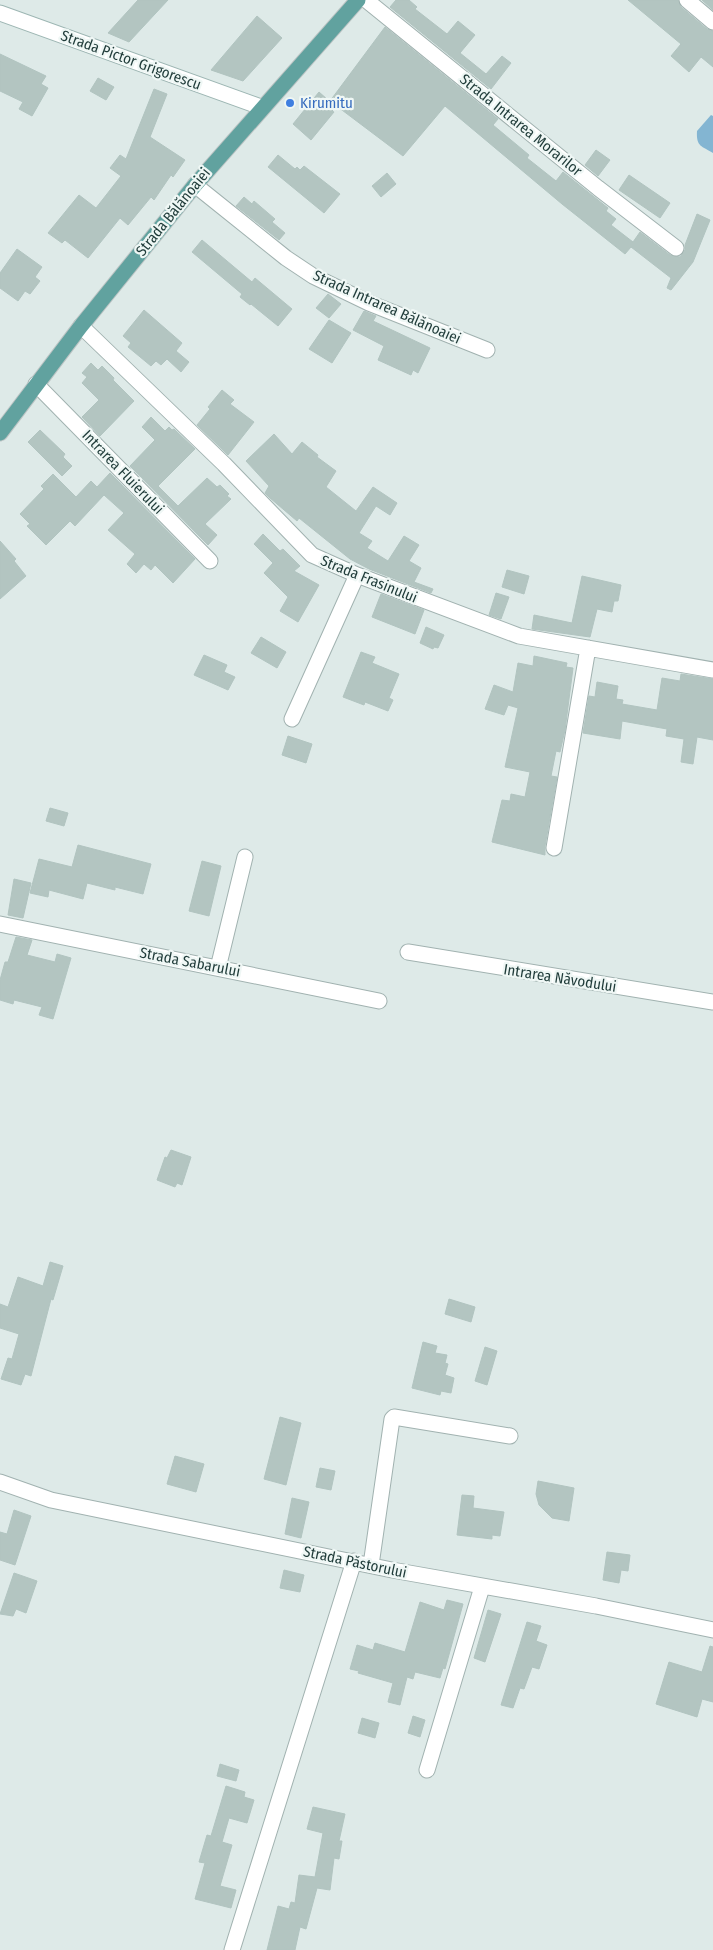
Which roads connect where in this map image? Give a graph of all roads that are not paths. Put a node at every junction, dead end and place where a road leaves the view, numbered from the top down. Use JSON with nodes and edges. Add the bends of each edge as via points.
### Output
{"nodes":[{"id":1,"x":358,"y":0,"type":"edge"},
{"id":2,"x":366,"y":0,"type":"edge"},
{"id":3,"x":687,"y":0,"type":"edge"},
{"id":4,"x":0,"y":13,"type":"edge"},
{"id":5,"x":713,"y":22,"type":"edge"},
{"id":6,"x":261,"y":107,"type":"junction"},
{"id":7,"x":195,"y":185,"type":"junction"},
{"id":8,"x":676,"y":248,"type":"dead end"},
{"id":9,"x":81,"y":326,"type":"junction"},
{"id":10,"x":487,"y":350,"type":"dead end"},
{"id":11,"x":36,"y":384,"type":"junction"},
{"id":12,"x":0,"y":433,"type":"edge"},
{"id":13,"x":210,"y":561,"type":"dead end"},
{"id":14,"x":357,"y":575,"type":"junction"},
{"id":15,"x":588,"y":648,"type":"junction"},
{"id":16,"x":713,"y":670,"type":"edge"},
{"id":17,"x":292,"y":719,"type":"dead end"},
{"id":18,"x":554,"y":848,"type":"dead end"},
{"id":19,"x":245,"y":857,"type":"dead end"},
{"id":20,"x":0,"y":924,"type":"edge"},
{"id":21,"x":408,"y":952,"type":"dead end"},
{"id":22,"x":218,"y":968,"type":"junction"},
{"id":23,"x":379,"y":1002,"type":"dead end"},
{"id":24,"x":713,"y":1002,"type":"edge"},
{"id":25,"x":510,"y":1436,"type":"dead end"},
{"id":26,"x":0,"y":1482,"type":"edge"},
{"id":27,"x":354,"y":1561,"type":"junction"},
{"id":28,"x":371,"y":1565,"type":"junction"},
{"id":29,"x":482,"y":1587,"type":"junction"},
{"id":30,"x":713,"y":1630,"type":"edge"},
{"id":31,"x":427,"y":1770,"type":"dead end"},
{"id":32,"x":232,"y":1950,"type":"edge"}],
"edges":[{"from":1,"to":6,"type":"main road","name":"Strada Bălănoaiei"},
{"from":2,"to":8,"type":"street","name":"Strada Intrarea Morarilor"},
{"from":3,"to":5,"type":"street"},
{"from":4,"to":6,"type":"street","name":"Strada Pictor Grigorescu"},
{"from":6,"to":7,"type":"main road","name":"Strada Bălănoaiei"},
{"from":7,"to":9,"type":"main road","name":"Strada Bălănoaiei"},
{"from":7,"to":10,"type":"street","name":"Strada Intrarea Bălănoaiei","via":[[313,276],[370,303]]},
{"from":9,"to":11,"type":"main road","name":"Strada Bălănoaiei"},
{"from":9,"to":14,"type":"street","name":"Strada Frasinului","via":[[218,458],[307,551]]},
{"from":11,"to":12,"type":"main road","name":"Strada Bălănoaiei"},
{"from":11,"to":13,"type":"street","name":"Intrarea Fluierului"},
{"from":14,"to":15,"type":"street","name":"Strada Frasinului","via":[[519,636]]},
{"from":14,"to":17,"type":"street"},
{"from":15,"to":16,"type":"street","name":"Strada Frasinului"},
{"from":15,"to":18,"type":"street"},
{"from":19,"to":22,"type":"street"},
{"from":20,"to":22,"type":"street","name":"Strada Sabarului"},
{"from":21,"to":24,"type":"street","name":"Intrarea Năvodului"},
{"from":22,"to":23,"type":"street","name":"Strada Sabarului"},
{"from":25,"to":28,"type":"street","via":[[394,1417]]},
{"from":26,"to":27,"type":"street","name":"Strada Păstorului","via":[[51,1500]]},
{"from":27,"to":28,"type":"street","name":"Strada Păstorului"},
{"from":27,"to":32,"type":"street"},
{"from":28,"to":29,"type":"street","name":"Strada Păstorului"},
{"from":29,"to":30,"type":"street","name":"Strada Păstorului"},
{"from":29,"to":31,"type":"street"}]}
